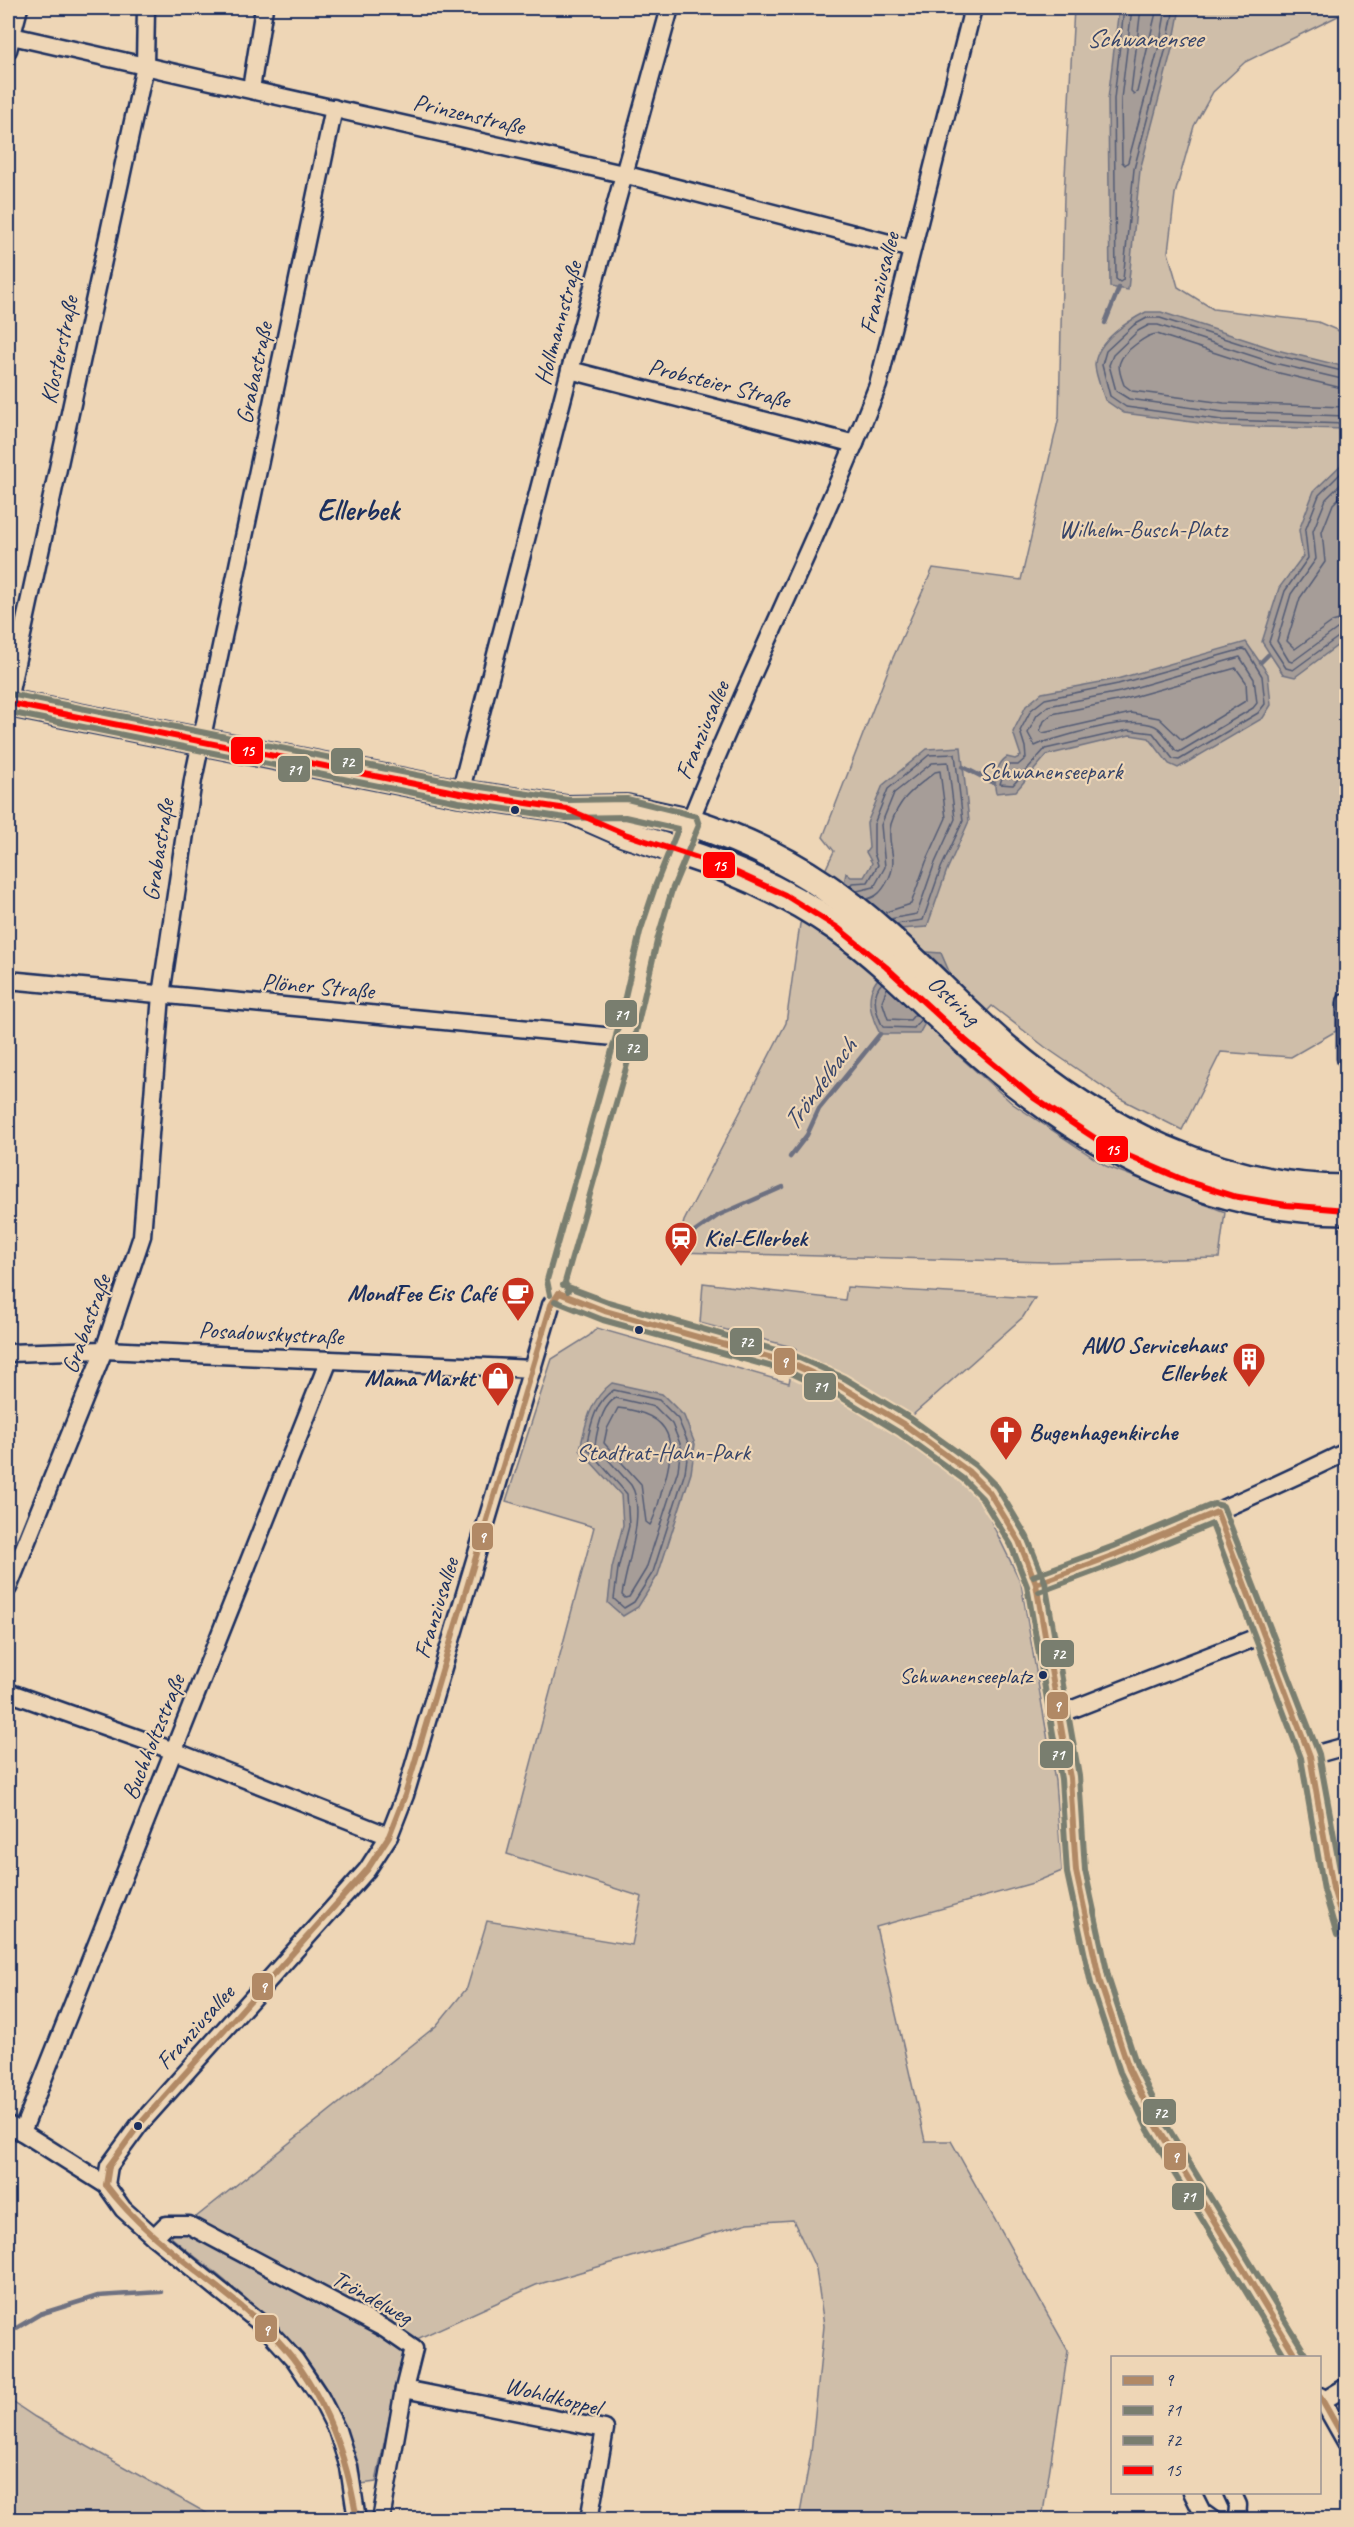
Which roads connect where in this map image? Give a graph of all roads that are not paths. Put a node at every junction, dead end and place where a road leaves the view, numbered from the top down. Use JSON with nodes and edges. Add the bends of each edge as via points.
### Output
{"nodes":[{"id":1,"x":19,"y":8,"type":"edge"},
{"id":2,"x":146,"y":8,"type":"edge"},
{"id":3,"x":264,"y":8,"type":"edge"},
{"id":4,"x":670,"y":8,"type":"edge"},
{"id":5,"x":973,"y":8,"type":"edge"},
{"id":6,"x":10,"y":43,"type":"edge"},
{"id":7,"x":145,"y":66,"type":"junction"},
{"id":8,"x":251,"y":89,"type":"junction"},
{"id":9,"x":334,"y":108,"type":"junction"},
{"id":10,"x":623,"y":174,"type":"junction"},
{"id":11,"x":912,"y":249,"type":"junction"},
{"id":12,"x":570,"y":370,"type":"junction"},
{"id":13,"x":855,"y":444,"type":"junction"},
{"id":14,"x":8,"y":701,"type":"edge"},
{"id":15,"x":201,"y":742,"type":"junction"},
{"id":16,"x":460,"y":793,"type":"junction"},
{"id":17,"x":567,"y":809,"type":"junction"},
{"id":18,"x":690,"y":822,"type":"junction"},
{"id":19,"x":678,"y":851,"type":"junction"},
{"id":20,"x":8,"y":980,"type":"edge"},
{"id":21,"x":160,"y":995,"type":"junction"},
{"id":22,"x":1347,"y":1002,"type":"edge"},
{"id":23,"x":972,"y":1032,"type":"junction"},
{"id":24,"x":1346,"y":1035,"type":"edge"},
{"id":25,"x":625,"y":1038,"type":"junction"},
{"id":26,"x":1347,"y":1059,"type":"edge"},
{"id":27,"x":1347,"y":1189,"type":"edge"},
{"id":28,"x":1347,"y":1210,"type":"edge"},
{"id":29,"x":559,"y":1293,"type":"junction"},
{"id":30,"x":104,"y":1350,"type":"junction"},
{"id":31,"x":8,"y":1353,"type":"edge"},
{"id":32,"x":329,"y":1360,"type":"junction"},
{"id":33,"x":533,"y":1369,"type":"junction"},
{"id":34,"x":1347,"y":1452,"type":"edge"},
{"id":35,"x":1217,"y":1512,"type":"junction"},
{"id":36,"x":1036,"y":1584,"type":"junction"},
{"id":37,"x":8,"y":1588,"type":"edge"},
{"id":38,"x":1265,"y":1634,"type":"junction"},
{"id":39,"x":8,"y":1692,"type":"edge"},
{"id":40,"x":1060,"y":1714,"type":"junction"},
{"id":41,"x":1347,"y":1746,"type":"edge"},
{"id":42,"x":174,"y":1751,"type":"junction"},
{"id":43,"x":1310,"y":1756,"type":"junction"},
{"id":44,"x":389,"y":1836,"type":"junction"},
{"id":45,"x":1347,"y":1932,"type":"edge"},
{"id":46,"x":15,"y":2128,"type":"edge"},
{"id":47,"x":106,"y":2185,"type":"junction"},
{"id":48,"x":154,"y":2237,"type":"junction"},
{"id":49,"x":1296,"y":2356,"type":"edge"},
{"id":50,"x":1347,"y":2387,"type":"edge"},
{"id":51,"x":404,"y":2389,"type":"junction"},
{"id":52,"x":1321,"y":2399,"type":"edge"},
{"id":53,"x":1347,"y":2442,"type":"edge"},
{"id":54,"x":1193,"y":2494,"type":"edge"},
{"id":55,"x":1233,"y":2494,"type":"edge"},
{"id":56,"x":357,"y":2520,"type":"edge"},
{"id":57,"x":381,"y":2520,"type":"edge"},
{"id":58,"x":589,"y":2520,"type":"edge"},
{"id":59,"x":1213,"y":2520,"type":"edge"},
{"id":60,"x":1237,"y":2520,"type":"edge"}],
"edges":[{"from":1,"to":6,"type":"street"},
{"from":2,"to":7,"type":"street","name":"Klosterstraße"},
{"from":3,"to":8,"type":"street"},
{"from":4,"to":10,"type":"street","name":"Hollmannstraße"},
{"from":5,"to":11,"type":"street","name":"Franziusallee"},
{"from":6,"to":7,"type":"street","name":"Prinzenstraße"},
{"from":7,"to":8,"type":"street","name":"Prinzenstraße"},
{"from":7,"to":14,"type":"street","name":"Klosterstraße"},
{"from":8,"to":9,"type":"street","name":"Prinzenstraße"},
{"from":9,"to":10,"type":"street","name":"Prinzenstraße"},
{"from":9,"to":15,"type":"street","name":"Grabastraße"},
{"from":10,"to":11,"type":"street","name":"Prinzenstraße"},
{"from":10,"to":12,"type":"street","name":"Hollmannstraße"},
{"from":11,"to":13,"type":"street","name":"Franziusallee","via":[[878,385]]},
{"from":12,"to":13,"type":"street","name":"Probsteier Straße"},
{"from":12,"to":16,"type":"street","name":"Hollmannstraße"},
{"from":13,"to":18,"type":"street","name":"Franziusallee","via":[[734,713]]},
{"from":14,"to":15,"type":"main road","name":"Ostring"},
{"from":15,"to":16,"type":"main road","name":"Ostring"},
{"from":15,"to":21,"type":"street","name":"Grabastraße"},
{"from":16,"to":17,"type":"main road","name":"Ostring"},
{"from":17,"to":18,"type":"main road","name":"Ostring","via":[[626,808]]},
{"from":17,"to":19,"type":"main road","name":"Ostring"},
{"from":18,"to":19,"type":"street","name":"Franziusallee"},
{"from":18,"to":23,"type":"highway","name":"Ostring","via":[[725,833],[824,886],[870,922]]},
{"from":19,"to":23,"type":"highway","name":"Ostring","via":[[785,895],[838,928]]},
{"from":19,"to":25,"type":"street","name":"Franziusallee","via":[[649,935]]},
{"from":20,"to":21,"type":"street","name":"Plöner Straße"},
{"from":21,"to":25,"type":"street","name":"Plöner Straße"},
{"from":21,"to":30,"type":"street","name":"Grabastraße","via":[[143,1229]]},
{"from":22,"to":24,"type":"street"},
{"from":23,"to":27,"type":"highway","name":"Ostring","via":[[1073,1101],[1154,1146],[1238,1174],[1288,1184]]},
{"from":23,"to":28,"type":"highway","name":"Ostring","via":[[1012,1081],[1061,1118],[1145,1165],[1233,1196]]},
{"from":24,"to":26,"type":"street"},
{"from":25,"to":29,"type":"street","name":"Franziusallee","via":[[556,1282]]},
{"from":29,"to":33,"type":"street","name":"Franziusallee","via":[[551,1305]]},
{"from":29,"to":36,"type":"street","via":[[605,1311],[790,1363],[840,1386],[905,1425],[969,1472],[988,1492],[1019,1541]]},
{"from":30,"to":31,"type":"street","name":"Posadowskystraße"},
{"from":30,"to":32,"type":"street","name":"Posadowskystraße"},
{"from":30,"to":37,"type":"street","name":"Grabastraße"},
{"from":32,"to":33,"type":"street","name":"Posadowskystraße"},
{"from":32,"to":42,"type":"street","name":"Buchholtzstraße"},
{"from":33,"to":44,"type":"street","name":"Franziusallee","via":[[405,1795]]},
{"from":34,"to":35,"type":"street"},
{"from":35,"to":36,"type":"street"},
{"from":35,"to":38,"type":"street"},
{"from":36,"to":40,"type":"street"},
{"from":38,"to":40,"type":"street"},
{"from":38,"to":43,"type":"street"},
{"from":39,"to":42,"type":"street"},
{"from":40,"to":49,"type":"street","via":[[1070,1778],[1077,1871],[1100,1982],[1117,2036],[1138,2089],[1180,2167]]},
{"from":41,"to":43,"type":"street"},
{"from":42,"to":44,"type":"street"},
{"from":42,"to":46,"type":"street","name":"Buchholtzstraße"},
{"from":43,"to":45,"type":"street","via":[[1333,1888]]},
{"from":44,"to":47,"type":"street","name":"Franziusallee","via":[[367,1870],[139,2125],[109,2166]]},
{"from":46,"to":47,"type":"street"},
{"from":47,"to":48,"type":"street","via":[[123,2209]]},
{"from":48,"to":51,"type":"street","name":"Tröndelweg","via":[[166,2224],[189,2225],[385,2329],[414,2349]]},
{"from":48,"to":56,"type":"street","via":[[264,2326],[295,2360],[337,2430],[349,2468]]},
{"from":50,"to":52,"type":"street"},
{"from":51,"to":57,"type":"street","name":"Tröndelweg"},
{"from":51,"to":58,"type":"street","name":"Wohldkoppel","via":[[605,2429]]},
{"from":52,"to":53,"type":"street"},
{"from":54,"to":59,"type":"street","via":[[1202,2512]]},
{"from":55,"to":60,"type":"street","via":[[1239,2505]]}]}
